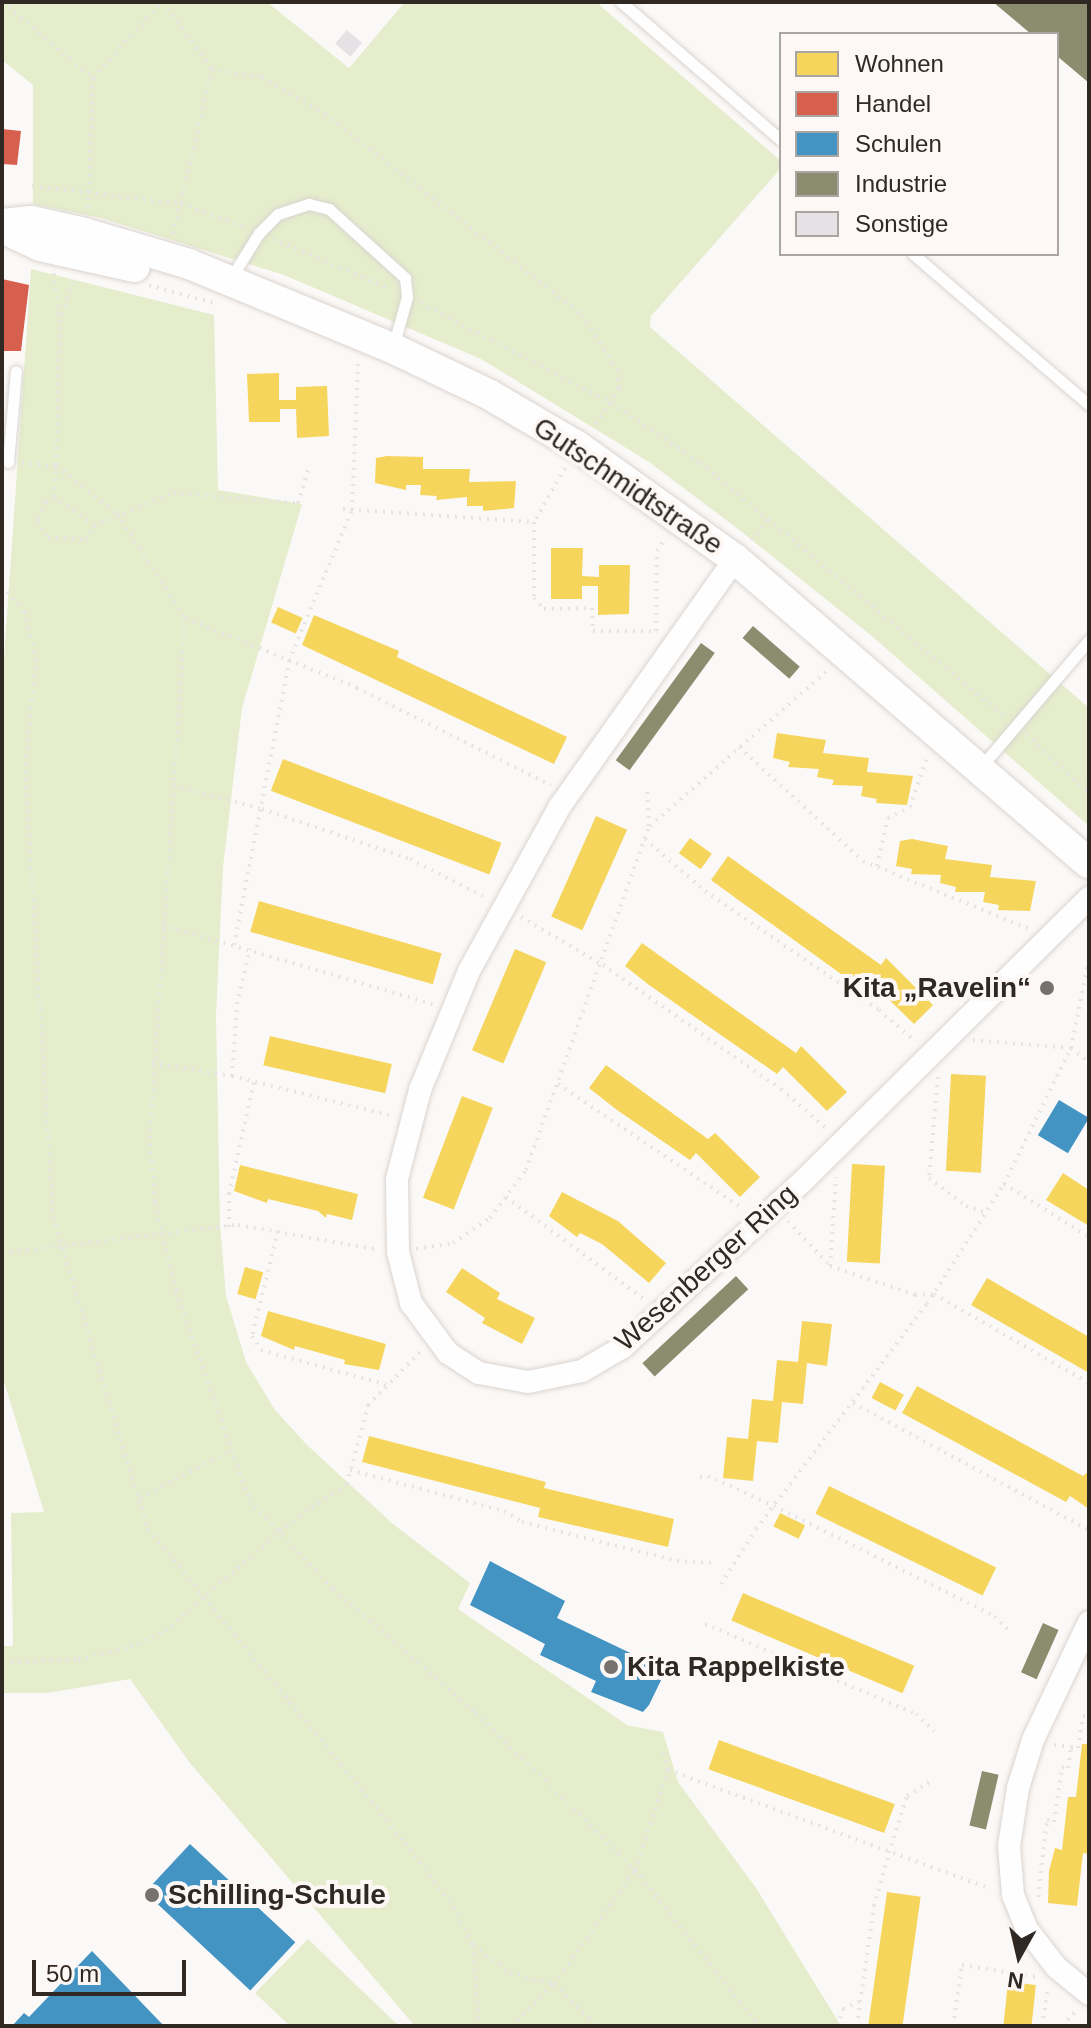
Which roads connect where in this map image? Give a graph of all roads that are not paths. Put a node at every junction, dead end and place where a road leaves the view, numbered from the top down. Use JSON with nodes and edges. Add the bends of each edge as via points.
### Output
{"nodes":[{"id":1,"x":621,"y":2,"type":"edge"},
{"id":2,"x":779,"y":138,"type":"edge"},
{"id":3,"x":2,"y":226,"type":"edge"},
{"id":4,"x":915,"y":256,"type":"edge"},
{"id":5,"x":227,"y":295,"type":"junction"},
{"id":6,"x":382,"y":355,"type":"junction"},
{"id":7,"x":16,"y":371,"type":"dead end"},
{"id":8,"x":1089,"y":405,"type":"edge"},
{"id":9,"x":8,"y":462,"type":"road end"},
{"id":10,"x":735,"y":559,"type":"junction"},
{"id":11,"x":1089,"y":640,"type":"edge"},
{"id":12,"x":979,"y":768,"type":"junction"},
{"id":13,"x":1089,"y":863,"type":"edge"},
{"id":14,"x":1089,"y":898,"type":"edge"},
{"id":15,"x":1089,"y":1622,"type":"edge"},
{"id":16,"x":1089,"y":1994,"type":"edge"}],
"edges":[{"from":1,"to":2,"type":"lane"},
{"from":3,"to":5,"type":"street","name":"Gutschmidtstraße","via":[[31,221],[189,264]]},
{"from":4,"to":8,"type":"lane"},
{"from":5,"to":6,"type":"street","name":"Gutschmidtstraße"},
{"from":5,"to":6,"type":"lane","via":[[259,233],[278,214],[309,204],[329,209],[405,278],[405,307]]},
{"from":6,"to":10,"type":"street","name":"Gutschmidtstraße","via":[[490,395],[569,461]]},
{"from":7,"to":9,"type":"lane"},
{"from":10,"to":12,"type":"street","name":"Gutschmidtstraße"},
{"from":10,"to":14,"type":"street","name":"Wesenberger Ring","via":[[568,793],[451,1010],[410,1121],[397,1179],[398,1252],[411,1303],[434,1337],[479,1373],[528,1382],[582,1371],[623,1347],[835,1150]]},
{"from":11,"to":12,"type":"lane"},
{"from":12,"to":13,"type":"street","name":"Gutschmidtstraße"},
{"from":15,"to":16,"type":"street","via":[[1045,1711],[1018,1788],[1009,1846],[1016,1905],[1056,1967]]}]}
